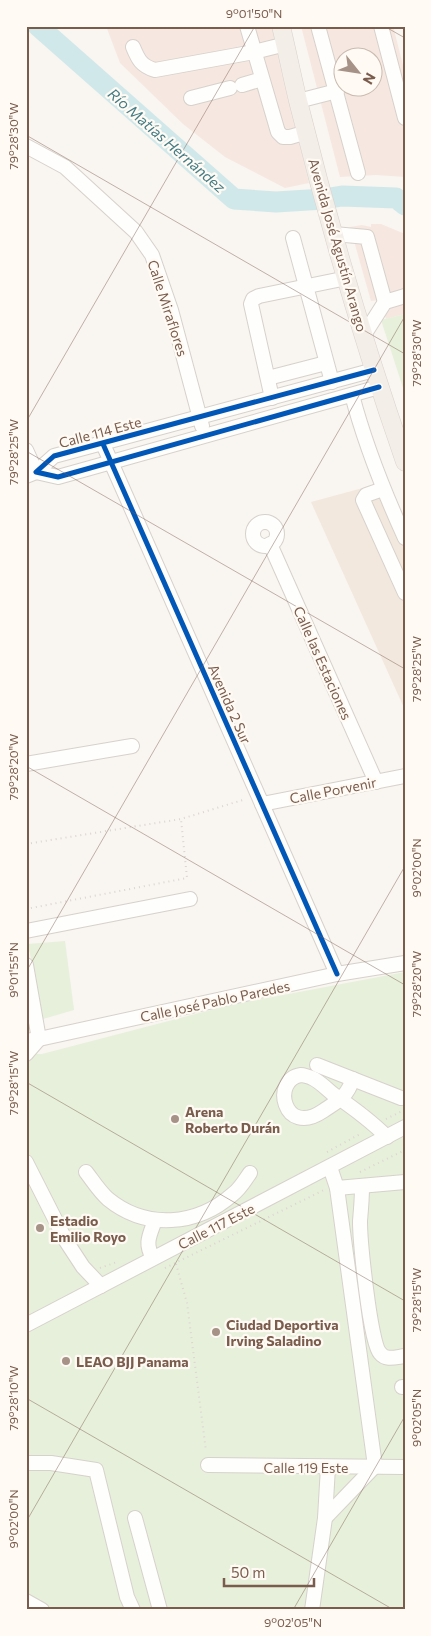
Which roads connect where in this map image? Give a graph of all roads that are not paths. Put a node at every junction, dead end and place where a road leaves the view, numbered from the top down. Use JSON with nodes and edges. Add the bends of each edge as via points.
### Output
{"nodes":[{"id":1,"x":247,"y":26,"type":"edge"},
{"id":2,"x":281,"y":26,"type":"edge"},
{"id":3,"x":318,"y":26,"type":"edge"},
{"id":4,"x":381,"y":26,"type":"edge"},
{"id":5,"x":286,"y":44,"type":"junction"},
{"id":6,"x":133,"y":47,"type":"dead end"},
{"id":7,"x":254,"y":52,"type":"junction"},
{"id":8,"x":262,"y":79,"type":"junction"},
{"id":9,"x":334,"y":84,"type":"edge"},
{"id":10,"x":334,"y":92,"type":"edge"},
{"id":11,"x":191,"y":98,"type":"dead end"},
{"id":12,"x":338,"y":98,"type":"edge"},
{"id":13,"x":298,"y":101,"type":"junction"},
{"id":14,"x":405,"y":118,"type":"edge"},
{"id":15,"x":307,"y":132,"type":"junction"},
{"id":16,"x":26,"y":146,"type":"edge"},
{"id":17,"x":358,"y":173,"type":"dead end"},
{"id":18,"x":333,"y":230,"type":"junction"},
{"id":19,"x":293,"y":238,"type":"dead end"},
{"id":20,"x":347,"y":278,"type":"junction"},
{"id":21,"x":305,"y":286,"type":"junction"},
{"id":22,"x":405,"y":296,"type":"edge"},
{"id":23,"x":385,"y":302,"type":"junction"},
{"id":24,"x":364,"y":335,"type":"junction"},
{"id":25,"x":326,"y":363,"type":"junction"},
{"id":26,"x":268,"y":378,"type":"junction"},
{"id":27,"x":377,"y":379,"type":"junction"},
{"id":28,"x":332,"y":382,"type":"junction"},
{"id":29,"x":352,"y":395,"type":"junction"},
{"id":30,"x":272,"y":398,"type":"junction"},
{"id":31,"x":200,"y":417,"type":"junction"},
{"id":32,"x":205,"y":437,"type":"junction"},
{"id":33,"x":103,"y":444,"type":"junction"},
{"id":34,"x":26,"y":450,"type":"edge"},
{"id":35,"x":111,"y":462,"type":"junction"},
{"id":36,"x":405,"y":462,"type":"edge"},
{"id":37,"x":31,"y":474,"type":"edge"},
{"id":38,"x":383,"y":489,"type":"junction"},
{"id":39,"x":405,"y":538,"type":"edge"},
{"id":40,"x":270,"y":544,"type":"dead end"},
{"id":41,"x":405,"y":592,"type":"edge"},
{"id":42,"x":132,"y":746,"type":"dead end"},
{"id":43,"x":26,"y":764,"type":"edge"},
{"id":44,"x":405,"y":776,"type":"edge"},
{"id":45,"x":376,"y":782,"type":"junction"},
{"id":46,"x":259,"y":798,"type":"junction"},
{"id":47,"x":190,"y":899,"type":"dead end"},
{"id":48,"x":26,"y":932,"type":"edge"},
{"id":49,"x":26,"y":964,"type":"edge"},
{"id":50,"x":405,"y":964,"type":"edge"},
{"id":51,"x":337,"y":974,"type":"junction"},
{"id":52,"x":32,"y":1040,"type":"edge"},
{"id":53,"x":26,"y":1054,"type":"edge"},
{"id":54,"x":317,"y":1065,"type":"dead end"},
{"id":55,"x":353,"y":1079,"type":"junction"},
{"id":56,"x":401,"y":1098,"type":"dead end"},
{"id":57,"x":405,"y":1127,"type":"edge"},
{"id":58,"x":387,"y":1137,"type":"junction"},
{"id":59,"x":26,"y":1162,"type":"edge"},
{"id":60,"x":330,"y":1167,"type":"junction"},
{"id":61,"x":86,"y":1172,"type":"dead end"},
{"id":62,"x":250,"y":1173,"type":"dead end"},
{"id":63,"x":359,"y":1180,"type":"junction"},
{"id":64,"x":405,"y":1182,"type":"edge"},
{"id":65,"x":336,"y":1186,"type":"junction"},
{"id":66,"x":156,"y":1220,"type":"junction"},
{"id":67,"x":360,"y":1222,"type":"junction"},
{"id":68,"x":342,"y":1225,"type":"junction"},
{"id":69,"x":363,"y":1256,"type":"junction"},
{"id":70,"x":153,"y":1258,"type":"junction"},
{"id":71,"x":346,"y":1258,"type":"junction"},
{"id":72,"x":101,"y":1286,"type":"junction"},
{"id":73,"x":367,"y":1289,"type":"junction"},
{"id":74,"x":351,"y":1291,"type":"junction"},
{"id":75,"x":26,"y":1325,"type":"edge"},
{"id":76,"x":371,"y":1325,"type":"junction"},
{"id":77,"x":356,"y":1326,"type":"junction"},
{"id":78,"x":381,"y":1355,"type":"junction"},
{"id":79,"x":405,"y":1356,"type":"edge"},
{"id":80,"x":360,"y":1360,"type":"junction"},
{"id":81,"x":26,"y":1463,"type":"edge"},
{"id":82,"x":208,"y":1466,"type":"road end"},
{"id":83,"x":375,"y":1466,"type":"junction"},
{"id":84,"x":328,"y":1467,"type":"junction"},
{"id":85,"x":405,"y":1467,"type":"edge"},
{"id":86,"x":136,"y":1518,"type":"dead end"},
{"id":87,"x":325,"y":1518,"type":"junction"},
{"id":88,"x":26,"y":1601,"type":"edge"},
{"id":89,"x":130,"y":1607,"type":"edge"},
{"id":90,"x":42,"y":1610,"type":"edge"},
{"id":91,"x":160,"y":1610,"type":"edge"},
{"id":92,"x":312,"y":1610,"type":"edge"}],
"edges":[{"from":1,"to":7,"type":"street"},
{"from":2,"to":5,"type":"main road","name":"Avenida José Agustín Arango"},
{"from":3,"to":9,"type":"street"},
{"from":4,"to":14,"type":"street"},
{"from":5,"to":7,"type":"street"},
{"from":5,"to":13,"type":"main road","name":"Avenida José Agustín Arango"},
{"from":6,"to":7,"type":"street","via":[[140,62],[155,70]]},
{"from":7,"to":8,"type":"street"},
{"from":8,"to":11,"type":"street"},
{"from":8,"to":15,"type":"street","via":[[278,132],[283,137],[290,137]]},
{"from":10,"to":13,"type":"street"},
{"from":12,"to":17,"type":"street"},
{"from":13,"to":15,"type":"main road","name":"Avenida José Agustín Arango"},
{"from":15,"to":18,"type":"main road","name":"Avenida José Agustín Arango"},
{"from":16,"to":31,"type":"street","name":"Calle Miraflores","via":[[65,167],[136,232],[152,255],[171,310]]},
{"from":18,"to":20,"type":"main road","name":"Avenida José Agustín Arango"},
{"from":18,"to":23,"type":"street","via":[[367,237]]},
{"from":19,"to":21,"type":"street"},
{"from":20,"to":21,"type":"street"},
{"from":20,"to":24,"type":"main road","name":"Avenida José Agustín Arango"},
{"from":21,"to":25,"type":"street"},
{"from":21,"to":26,"type":"street","via":[[253,299],[251,304]]},
{"from":22,"to":23,"type":"street"},
{"from":23,"to":24,"type":"street"},
{"from":24,"to":27,"type":"main road","name":"Avenida José Agustín Arango"},
{"from":25,"to":26,"type":"street"},
{"from":25,"to":28,"type":"street"},
{"from":26,"to":30,"type":"street"},
{"from":27,"to":28,"type":"street","name":"Calle 114 Este"},
{"from":27,"to":29,"type":"street"},
{"from":27,"to":36,"type":"main road","name":"Avenida José Agustín Arango"},
{"from":28,"to":30,"type":"street","name":"Calle 114 Este"},
{"from":29,"to":32,"type":"street"},
{"from":29,"to":38,"type":"street"},
{"from":30,"to":31,"type":"street","name":"Calle 114 Este"},
{"from":31,"to":32,"type":"street","name":"Calle Miraflores"},
{"from":31,"to":33,"type":"street","name":"Calle 114 Este"},
{"from":32,"to":35,"type":"street"},
{"from":33,"to":35,"type":"street","name":"Avenida 2 Sur"},
{"from":33,"to":37,"type":"street","name":"Calle 114 Este","via":[[54,456]]},
{"from":34,"to":37,"type":"street"},
{"from":35,"to":37,"type":"street","via":[[58,477]]},
{"from":35,"to":46,"type":"street","name":"Avenida 2 Sur"},
{"from":38,"to":39,"type":"street"},
{"from":38,"to":41,"type":"street","via":[[366,495],[363,500]]},
{"from":40,"to":45,"type":"street","name":"Calle las Estaciones"},
{"from":42,"to":43,"type":"street"},
{"from":44,"to":45,"type":"street","name":"Calle Porvenir"},
{"from":45,"to":46,"type":"street","name":"Calle Porvenir"},
{"from":46,"to":51,"type":"street","name":"Avenida 2 Sur"},
{"from":47,"to":48,"type":"street"},
{"from":49,"to":52,"type":"street"},
{"from":50,"to":51,"type":"street","name":"Calle José Pablo Paredes"},
{"from":51,"to":52,"type":"street","name":"Calle José Pablo Paredes"},
{"from":52,"to":53,"type":"street"},
{"from":54,"to":55,"type":"street"},
{"from":55,"to":56,"type":"street"},
{"from":55,"to":58,"type":"street","via":[[347,1094],[340,1099]]},
{"from":57,"to":58,"type":"street","name":"Calle 117 Este"},
{"from":58,"to":60,"type":"street","name":"Calle 117 Este"},
{"from":59,"to":72,"type":"street","via":[[66,1241],[83,1267]]},
{"from":60,"to":65,"type":"street"},
{"from":60,"to":70,"type":"street","name":"Calle 117 Este"},
{"from":61,"to":66,"type":"street","via":[[108,1199],[126,1210]]},
{"from":62,"to":66,"type":"street","via":[[235,1193],[216,1207],[195,1217]]},
{"from":63,"to":64,"type":"street"},
{"from":63,"to":65,"type":"street"},
{"from":63,"to":67,"type":"street"},
{"from":65,"to":68,"type":"street"},
{"from":66,"to":70,"type":"street","via":[[148,1242]]},
{"from":67,"to":68,"type":"street"},
{"from":67,"to":69,"type":"street"},
{"from":68,"to":71,"type":"street"},
{"from":69,"to":71,"type":"street"},
{"from":69,"to":73,"type":"street"},
{"from":70,"to":72,"type":"street","name":"Calle 117 Este"},
{"from":71,"to":74,"type":"street"},
{"from":72,"to":75,"type":"street","name":"Calle 117 Este"},
{"from":73,"to":74,"type":"street"},
{"from":73,"to":76,"type":"street"},
{"from":74,"to":77,"type":"street"},
{"from":76,"to":77,"type":"street"},
{"from":76,"to":78,"type":"street","via":[[376,1348]]},
{"from":77,"to":80,"type":"street"},
{"from":78,"to":79,"type":"street","via":[[388,1358]]},
{"from":78,"to":80,"type":"street"},
{"from":80,"to":83,"type":"street"},
{"from":81,"to":89,"type":"street","via":[[96,1470]]},
{"from":82,"to":84,"type":"street","name":"Calle 119 Este"},
{"from":83,"to":84,"type":"street","name":"Calle 119 Este"},
{"from":83,"to":85,"type":"street","name":"Calle 119 Este"},
{"from":83,"to":87,"type":"street"},
{"from":84,"to":87,"type":"street"},
{"from":86,"to":91,"type":"street"},
{"from":87,"to":92,"type":"street"},
{"from":88,"to":90,"type":"street"}]}
